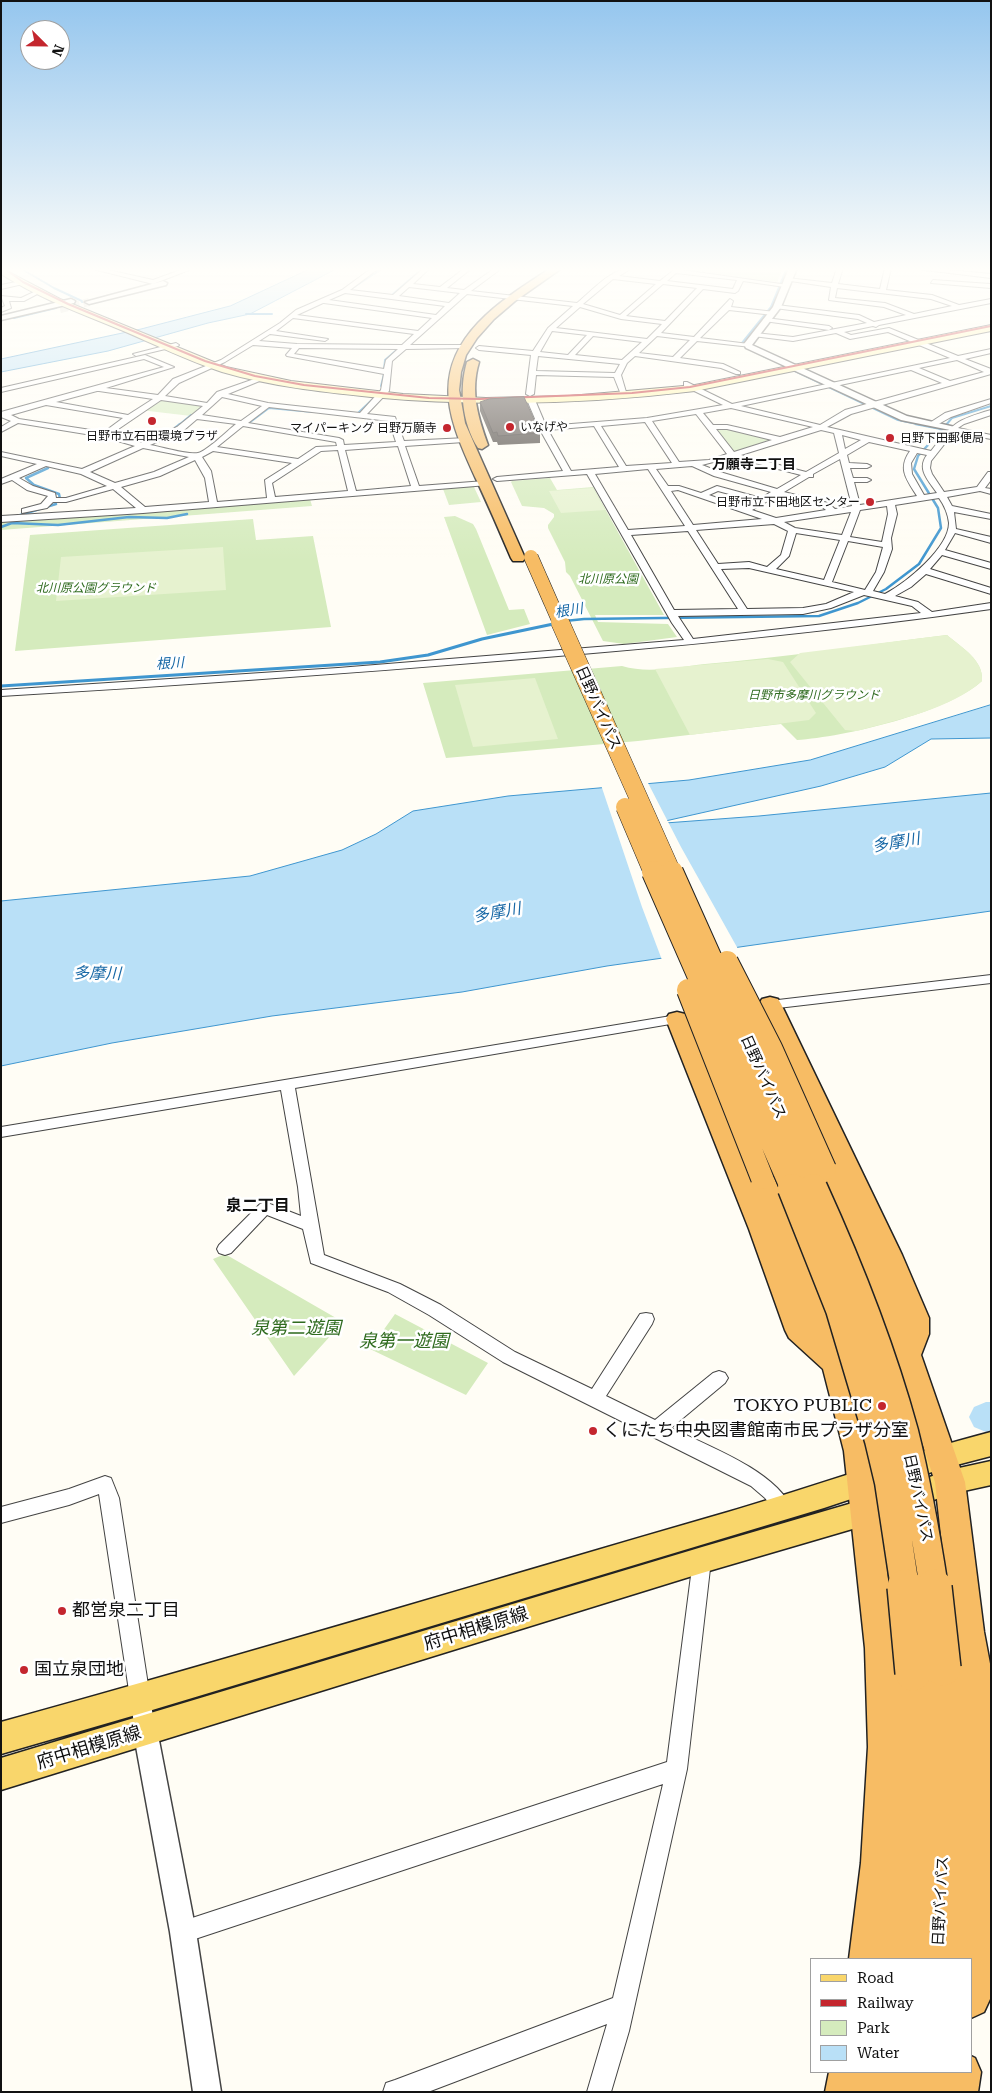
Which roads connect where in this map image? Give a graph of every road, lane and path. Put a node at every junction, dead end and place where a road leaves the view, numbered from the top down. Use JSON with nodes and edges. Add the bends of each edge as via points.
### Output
{"nodes":[{"id":1,"x":83,"y":366,"type":"edge"},
{"id":2,"x":106,"y":366,"type":"edge"},
{"id":3,"x":168,"y":366,"type":"edge"},
{"id":4,"x":213,"y":366,"type":"edge"},
{"id":5,"x":222,"y":366,"type":"edge"},
{"id":6,"x":225,"y":366,"type":"edge"},
{"id":7,"x":351,"y":366,"type":"edge"},
{"id":8,"x":388,"y":366,"type":"edge"},
{"id":9,"x":458,"y":366,"type":"edge"},
{"id":10,"x":471,"y":366,"type":"edge"},
{"id":11,"x":533,"y":366,"type":"edge"},
{"id":12,"x":622,"y":366,"type":"edge"},
{"id":13,"x":721,"y":366,"type":"edge"},
{"id":14,"x":788,"y":366,"type":"edge"},
{"id":15,"x":789,"y":366,"type":"edge"},
{"id":16,"x":793,"y":366,"type":"edge"},
{"id":17,"x":923,"y":366,"type":"edge"},
{"id":18,"x":976,"y":366,"type":"edge"},
{"id":19,"x":171,"y":367,"type":"junction"},
{"id":20,"x":912,"y":368,"type":"junction"},
{"id":21,"x":387,"y":372,"type":"junction"},
{"id":22,"x":990,"y":372,"type":"edge"},
{"id":23,"x":532,"y":373,"type":"junction"},
{"id":24,"x":69,"y":374,"type":"junction"},
{"id":25,"x":738,"y":374,"type":"junction"},
{"id":26,"x":191,"y":375,"type":"junction"},
{"id":27,"x":617,"y":376,"type":"junction"},
{"id":28,"x":77,"y":379,"type":"dead end"},
{"id":29,"x":260,"y":379,"type":"junction"},
{"id":30,"x":1,"y":384,"type":"edge"},
{"id":31,"x":85,"y":384,"type":"dead end"},
{"id":32,"x":948,"y":384,"type":"junction"},
{"id":33,"x":828,"y":385,"type":"junction"},
{"id":34,"x":691,"y":386,"type":"junction"},
{"id":35,"x":93,"y":388,"type":"junction"},
{"id":36,"x":1,"y":390,"type":"edge"},
{"id":37,"x":623,"y":390,"type":"junction"},
{"id":38,"x":383,"y":393,"type":"junction"},
{"id":39,"x":220,"y":394,"type":"junction"},
{"id":40,"x":530,"y":397,"type":"junction"},
{"id":41,"x":160,"y":398,"type":"junction"},
{"id":42,"x":453,"y":398,"type":"junction"},
{"id":43,"x":469,"y":398,"type":"junction"},
{"id":44,"x":991,"y":402,"type":"edge"},
{"id":45,"x":43,"y":403,"type":"junction"},
{"id":46,"x":209,"y":405,"type":"junction"},
{"id":47,"x":268,"y":405,"type":"junction"},
{"id":48,"x":872,"y":405,"type":"junction"},
{"id":49,"x":730,"y":406,"type":"junction"},
{"id":50,"x":698,"y":412,"type":"junction"},
{"id":51,"x":991,"y":412,"type":"edge"},
{"id":52,"x":773,"y":414,"type":"junction"},
{"id":53,"x":3,"y":415,"type":"edge"},
{"id":54,"x":195,"y":416,"type":"junction"},
{"id":55,"x":361,"y":416,"type":"junction"},
{"id":56,"x":128,"y":417,"type":"junction"},
{"id":57,"x":647,"y":420,"type":"junction"},
{"id":58,"x":17,"y":421,"type":"junction"},
{"id":59,"x":242,"y":424,"type":"junction"},
{"id":60,"x":596,"y":424,"type":"junction"},
{"id":61,"x":932,"y":424,"type":"junction"},
{"id":62,"x":821,"y":427,"type":"junction"},
{"id":63,"x":543,"y":428,"type":"junction"},
{"id":64,"x":709,"y":428,"type":"junction"},
{"id":65,"x":952,"y":429,"type":"junction"},
{"id":66,"x":1,"y":430,"type":"edge"},
{"id":67,"x":747,"y":432,"type":"junction"},
{"id":68,"x":837,"y":432,"type":"junction"},
{"id":69,"x":105,"y":436,"type":"junction"},
{"id":70,"x":991,"y":438,"type":"edge"},
{"id":71,"x":464,"y":440,"type":"junction"},
{"id":72,"x":783,"y":440,"type":"junction"},
{"id":73,"x":868,"y":440,"type":"junction"},
{"id":74,"x":401,"y":444,"type":"junction"},
{"id":75,"x":144,"y":446,"type":"junction"},
{"id":76,"x":341,"y":448,"type":"junction"},
{"id":77,"x":213,"y":449,"type":"junction"},
{"id":78,"x":914,"y":451,"type":"junction"},
{"id":79,"x":1,"y":454,"type":"edge"},
{"id":80,"x":932,"y":454,"type":"junction"},
{"id":81,"x":196,"y":456,"type":"junction"},
{"id":82,"x":732,"y":456,"type":"junction"},
{"id":83,"x":842,"y":456,"type":"junction"},
{"id":84,"x":299,"y":462,"type":"junction"},
{"id":85,"x":47,"y":463,"type":"junction"},
{"id":86,"x":691,"y":464,"type":"junction"},
{"id":87,"x":677,"y":465,"type":"junction"},
{"id":88,"x":845,"y":465,"type":"junction"},
{"id":89,"x":867,"y":466,"type":"dead end"},
{"id":90,"x":651,"y":467,"type":"junction"},
{"id":91,"x":624,"y":470,"type":"junction"},
{"id":92,"x":83,"y":472,"type":"junction"},
{"id":93,"x":590,"y":472,"type":"junction"},
{"id":94,"x":569,"y":474,"type":"junction"},
{"id":95,"x":991,"y":474,"type":"edge"},
{"id":96,"x":810,"y":475,"type":"junction"},
{"id":97,"x":14,"y":478,"type":"junction"},
{"id":98,"x":850,"y":480,"type":"junction"},
{"id":99,"x":867,"y":480,"type":"dead end"},
{"id":100,"x":491,"y":481,"type":"junction"},
{"id":101,"x":1,"y":482,"type":"edge"},
{"id":102,"x":116,"y":486,"type":"junction"},
{"id":103,"x":416,"y":488,"type":"junction"},
{"id":104,"x":664,"y":489,"type":"junction"},
{"id":105,"x":980,"y":489,"type":"junction"},
{"id":106,"x":779,"y":492,"type":"junction"},
{"id":107,"x":991,"y":492,"type":"edge"},
{"id":108,"x":352,"y":494,"type":"junction"},
{"id":109,"x":701,"y":496,"type":"junction"},
{"id":110,"x":938,"y":496,"type":"junction"},
{"id":111,"x":924,"y":498,"type":"junction"},
{"id":112,"x":51,"y":500,"type":"junction"},
{"id":113,"x":271,"y":500,"type":"junction"},
{"id":114,"x":763,"y":501,"type":"junction"},
{"id":115,"x":890,"y":503,"type":"junction"},
{"id":116,"x":213,"y":504,"type":"junction"},
{"id":117,"x":857,"y":508,"type":"junction"},
{"id":118,"x":948,"y":508,"type":"junction"},
{"id":119,"x":143,"y":510,"type":"junction"},
{"id":120,"x":745,"y":511,"type":"junction"},
{"id":121,"x":833,"y":512,"type":"junction"},
{"id":122,"x":5,"y":516,"type":"edge"},
{"id":123,"x":991,"y":517,"type":"edge"},
{"id":124,"x":775,"y":521,"type":"junction"},
{"id":125,"x":691,"y":528,"type":"junction"},
{"id":126,"x":793,"y":530,"type":"junction"},
{"id":127,"x":952,"y":530,"type":"junction"},
{"id":128,"x":625,"y":533,"type":"junction"},
{"id":129,"x":844,"y":537,"type":"junction"},
{"id":130,"x":991,"y":540,"type":"edge"},
{"id":131,"x":886,"y":545,"type":"junction"},
{"id":132,"x":940,"y":551,"type":"junction"},
{"id":133,"x":991,"y":566,"type":"edge"},
{"id":134,"x":716,"y":567,"type":"junction"},
{"id":135,"x":769,"y":570,"type":"junction"},
{"id":136,"x":924,"y":570,"type":"junction"},
{"id":137,"x":827,"y":583,"type":"junction"},
{"id":138,"x":991,"y":591,"type":"edge"},
{"id":139,"x":867,"y":593,"type":"junction"},
{"id":140,"x":886,"y":597,"type":"junction"},
{"id":141,"x":991,"y":606,"type":"edge"},
{"id":142,"x":745,"y":613,"type":"junction"},
{"id":143,"x":930,"y":615,"type":"junction"},
{"id":144,"x":674,"y":617,"type":"junction"},
{"id":145,"x":691,"y":642,"type":"junction"},
{"id":146,"x":1,"y":693,"type":"edge"},
{"id":147,"x":660,"y":864,"type":"junction"},
{"id":148,"x":991,"y":979,"type":"edge"},
{"id":149,"x":770,"y":1004,"type":"junction"},
{"id":150,"x":677,"y":1019,"type":"junction"},
{"id":151,"x":286,"y":1085,"type":"junction"},
{"id":152,"x":1,"y":1132,"type":"edge"},
{"id":153,"x":310,"y":1226,"type":"junction"},
{"id":154,"x":225,"y":1249,"type":"dead end"},
{"id":155,"x":646,"y":1319,"type":"dead end"},
{"id":156,"x":906,"y":1355,"type":"junction"},
{"id":157,"x":836,"y":1364,"type":"junction"},
{"id":158,"x":718,"y":1378,"type":"dead end"},
{"id":159,"x":594,"y":1400,"type":"junction"},
{"id":160,"x":657,"y":1429,"type":"junction"},
{"id":161,"x":991,"y":1444,"type":"edge"},
{"id":162,"x":945,"y":1469,"type":"junction"},
{"id":163,"x":991,"y":1473,"type":"edge"},
{"id":164,"x":862,"y":1483,"type":"junction"},
{"id":165,"x":782,"y":1508,"type":"junction"},
{"id":166,"x":866,"y":1512,"type":"junction"},
{"id":167,"x":1,"y":1515,"type":"edge"},
{"id":168,"x":702,"y":1560,"type":"junction"},
{"id":169,"x":955,"y":1665,"type":"edge"},
{"id":170,"x":140,"y":1699,"type":"junction"},
{"id":171,"x":145,"y":1730,"type":"junction"},
{"id":172,"x":1,"y":1738,"type":"edge"},
{"id":173,"x":677,"y":1769,"type":"junction"},
{"id":174,"x":1,"y":1774,"type":"edge"},
{"id":175,"x":183,"y":1932,"type":"junction"},
{"id":176,"x":868,"y":1958,"type":"edge"},
{"id":177,"x":902,"y":1958,"type":"edge"},
{"id":178,"x":938,"y":1958,"type":"edge"},
{"id":179,"x":972,"y":1984,"type":"edge"},
{"id":180,"x":623,"y":2006,"type":"junction"},
{"id":181,"x":849,"y":2073,"type":"edge"},
{"id":182,"x":884,"y":2073,"type":"edge"},
{"id":183,"x":924,"y":2073,"type":"edge"},
{"id":184,"x":961,"y":2073,"type":"edge"},
{"id":185,"x":207,"y":2092,"type":"edge"},
{"id":186,"x":395,"y":2092,"type":"edge"},
{"id":187,"x":599,"y":2092,"type":"edge"},
{"id":188,"x":845,"y":2092,"type":"edge"},
{"id":189,"x":881,"y":2092,"type":"edge"},
{"id":190,"x":921,"y":2092,"type":"edge"},
{"id":191,"x":958,"y":2092,"type":"edge"}],
"edges":[{"from":1,"to":30,"type":"street"},
{"from":2,"to":24,"type":"street"},
{"from":3,"to":19,"type":"street"},
{"from":4,"to":26,"type":"street"},
{"from":5,"to":29,"type":"main road"},
{"from":6,"to":38,"type":"main road","via":[[281,378]]},
{"from":7,"to":21,"type":"street"},
{"from":8,"to":21,"type":"street"},
{"from":9,"to":42,"type":"highway","name":"日野バイパス","via":[[454,376]]},
{"from":10,"to":43,"type":"highway","name":"日野バイパス"},
{"from":11,"to":23,"type":"street"},
{"from":12,"to":27,"type":"street"},
{"from":13,"to":25,"type":"street"},
{"from":14,"to":25,"type":"main road"},
{"from":15,"to":34,"type":"main road"},
{"from":16,"to":33,"type":"street"},
{"from":17,"to":20,"type":"street"},
{"from":18,"to":22,"type":"street"},
{"from":19,"to":26,"type":"street"},
{"from":19,"to":35,"type":"street"},
{"from":20,"to":32,"type":"street"},
{"from":20,"to":33,"type":"street"},
{"from":21,"to":38,"type":"street"},
{"from":22,"to":32,"type":"street"},
{"from":23,"to":27,"type":"street"},
{"from":23,"to":40,"type":"street"},
{"from":24,"to":28,"type":"street"},
{"from":24,"to":36,"type":"street"},
{"from":25,"to":34,"type":"main road"},
{"from":26,"to":41,"type":"street","via":[[176,381]]},
{"from":27,"to":37,"type":"street"},
{"from":29,"to":38,"type":"main road"},
{"from":29,"to":39,"type":"street"},
{"from":31,"to":35,"type":"street"},
{"from":32,"to":48,"type":"street"},
{"from":33,"to":48,"type":"street"},
{"from":33,"to":49,"type":"street"},
{"from":34,"to":37,"type":"main road"},
{"from":34,"to":40,"type":"main road","via":[[621,396]]},
{"from":34,"to":49,"type":"street"},
{"from":35,"to":41,"type":"street"},
{"from":35,"to":45,"type":"street"},
{"from":37,"to":40,"type":"main road"},
{"from":38,"to":42,"type":"main road"},
{"from":38,"to":55,"type":"street"},
{"from":39,"to":46,"type":"street"},
{"from":39,"to":47,"type":"street"},
{"from":40,"to":43,"type":"main road"},
{"from":40,"to":63,"type":"street"},
{"from":41,"to":46,"type":"street"},
{"from":41,"to":56,"type":"street"},
{"from":42,"to":43,"type":"main road"},
{"from":42,"to":71,"type":"highway","name":"日野バイパス"},
{"from":43,"to":100,"type":"highway","name":"日野バイパス"},
{"from":44,"to":61,"type":"street","via":[[948,415]]},
{"from":45,"to":53,"type":"street"},
{"from":45,"to":56,"type":"street"},
{"from":46,"to":54,"type":"street"},
{"from":47,"to":55,"type":"street"},
{"from":47,"to":59,"type":"street"},
{"from":48,"to":61,"type":"street","via":[[904,418]]},
{"from":48,"to":62,"type":"street","via":[[848,412]]},
{"from":49,"to":50,"type":"street"},
{"from":49,"to":52,"type":"street"},
{"from":50,"to":57,"type":"street"},
{"from":50,"to":64,"type":"street"},
{"from":51,"to":65,"type":"street","via":[[961,422]]},
{"from":52,"to":62,"type":"street"},
{"from":52,"to":67,"type":"street"},
{"from":53,"to":58,"type":"street"},
{"from":54,"to":59,"type":"street"},
{"from":54,"to":75,"type":"street","via":[[180,429]]},
{"from":55,"to":74,"type":"street","via":[[392,419]]},
{"from":56,"to":69,"type":"street"},
{"from":57,"to":60,"type":"street"},
{"from":57,"to":87,"type":"street"},
{"from":58,"to":66,"type":"street"},
{"from":58,"to":69,"type":"street"},
{"from":59,"to":76,"type":"street","via":[[340,440]]},
{"from":59,"to":77,"type":"street"},
{"from":60,"to":63,"type":"street"},
{"from":60,"to":91,"type":"street"},
{"from":61,"to":65,"type":"street"},
{"from":62,"to":68,"type":"street"},
{"from":62,"to":72,"type":"street"},
{"from":63,"to":94,"type":"street"},
{"from":64,"to":67,"type":"street","via":[[727,427]]},
{"from":64,"to":82,"type":"street"},
{"from":65,"to":70,"type":"street"},
{"from":65,"to":80,"type":"street"},
{"from":67,"to":72,"type":"street"},
{"from":68,"to":73,"type":"street"},
{"from":68,"to":83,"type":"street"},
{"from":69,"to":75,"type":"street"},
{"from":71,"to":74,"type":"street"},
{"from":71,"to":100,"type":"highway","name":"日野バイパス"},
{"from":72,"to":82,"type":"street"},
{"from":73,"to":78,"type":"street"},
{"from":73,"to":83,"type":"street"},
{"from":74,"to":76,"type":"street"},
{"from":74,"to":103,"type":"street"},
{"from":75,"to":81,"type":"street"},
{"from":75,"to":92,"type":"street"},
{"from":76,"to":84,"type":"street","via":[[319,449]]},
{"from":76,"to":108,"type":"street"},
{"from":77,"to":81,"type":"street"},
{"from":77,"to":84,"type":"street"},
{"from":78,"to":80,"type":"street"},
{"from":78,"to":111,"type":"street","via":[[906,460],[906,466]]},
{"from":79,"to":85,"type":"street"},
{"from":80,"to":110,"type":"street","via":[[926,468]]},
{"from":81,"to":102,"type":"street","via":[[157,474]]},
{"from":81,"to":116,"type":"street","via":[[202,461]]},
{"from":82,"to":86,"type":"street"},
{"from":82,"to":96,"type":"street"},
{"from":83,"to":88,"type":"street"},
{"from":83,"to":96,"type":"street"},
{"from":84,"to":113,"type":"street","via":[[268,482]]},
{"from":85,"to":92,"type":"street"},
{"from":85,"to":97,"type":"street"},
{"from":86,"to":87,"type":"street"},
{"from":86,"to":106,"type":"street"},
{"from":87,"to":90,"type":"street"},
{"from":88,"to":89,"type":"street"},
{"from":88,"to":98,"type":"street"},
{"from":90,"to":91,"type":"street"},
{"from":90,"to":104,"type":"street"},
{"from":91,"to":93,"type":"street"},
{"from":92,"to":102,"type":"street"},
{"from":93,"to":94,"type":"street"},
{"from":93,"to":128,"type":"street"},
{"from":94,"to":100,"type":"street"},
{"from":95,"to":105,"type":"street"},
{"from":96,"to":106,"type":"street"},
{"from":97,"to":101,"type":"street"},
{"from":97,"to":112,"type":"street","via":[[30,488],[47,492],[52,495]]},
{"from":98,"to":99,"type":"street"},
{"from":98,"to":117,"type":"street"},
{"from":100,"to":103,"type":"street"},
{"from":100,"to":147,"type":"highway","name":"日野バイパス","bridge":true,"via":[[525,558],[577,698]]},
{"from":102,"to":112,"type":"street","via":[[66,500]]},
{"from":102,"to":119,"type":"street"},
{"from":103,"to":108,"type":"street"},
{"from":104,"to":109,"type":"street","via":[[679,488]]},
{"from":104,"to":125,"type":"street"},
{"from":105,"to":107,"type":"street"},
{"from":105,"to":110,"type":"street"},
{"from":106,"to":114,"type":"street"},
{"from":106,"to":121,"type":"street","via":[[825,505]]},
{"from":108,"to":113,"type":"street"},
{"from":109,"to":114,"type":"street","via":[[717,488]]},
{"from":109,"to":120,"type":"street"},
{"from":110,"to":111,"type":"street"},
{"from":110,"to":118,"type":"street"},
{"from":111,"to":115,"type":"street"},
{"from":112,"to":122,"type":"street","via":[[33,510]]},
{"from":113,"to":116,"type":"street"},
{"from":114,"to":120,"type":"street"},
{"from":115,"to":117,"type":"street"},
{"from":115,"to":131,"type":"street","via":[[893,507]]},
{"from":116,"to":119,"type":"street"},
{"from":117,"to":121,"type":"street"},
{"from":117,"to":129,"type":"street"},
{"from":118,"to":123,"type":"street"},
{"from":118,"to":127,"type":"street"},
{"from":119,"to":122,"type":"street"},
{"from":120,"to":124,"type":"street"},
{"from":121,"to":124,"type":"street"},
{"from":124,"to":125,"type":"street"},
{"from":124,"to":126,"type":"street"},
{"from":125,"to":128,"type":"street"},
{"from":125,"to":134,"type":"street"},
{"from":126,"to":129,"type":"street"},
{"from":126,"to":135,"type":"street","via":[[785,556]]},
{"from":127,"to":130,"type":"street"},
{"from":127,"to":132,"type":"street"},
{"from":128,"to":144,"type":"street"},
{"from":129,"to":131,"type":"street"},
{"from":129,"to":137,"type":"street"},
{"from":131,"to":139,"type":"street","via":[[888,549],[880,572]]},
{"from":132,"to":133,"type":"street"},
{"from":132,"to":136,"type":"street"},
{"from":134,"to":135,"type":"street","via":[[748,565]]},
{"from":134,"to":142,"type":"street"},
{"from":135,"to":137,"type":"street"},
{"from":136,"to":138,"type":"street"},
{"from":136,"to":140,"type":"street","via":[[909,585]]},
{"from":137,"to":139,"type":"street"},
{"from":139,"to":140,"type":"street"},
{"from":139,"to":142,"type":"street","via":[[811,610]]},
{"from":140,"to":143,"type":"street","via":[[915,604]]},
{"from":141,"to":143,"type":"street"},
{"from":142,"to":144,"type":"street"},
{"from":143,"to":145,"type":"street"},
{"from":144,"to":145,"type":"street"},
{"from":145,"to":146,"type":"street","via":[[290,675]]},
{"from":147,"to":156,"type":"highway","bridge":true,"via":[[716,938],[771,1048]]},
{"from":147,"to":157,"type":"highway","bridge":true,"via":[[673,945],[690,997]]},
{"from":147,"to":169,"type":"highway","name":"日野バイパス","bridge":true,"via":[[710,1005],[786,1173],[840,1309],[879,1440],[902,1565]]},
{"from":147,"to":169,"type":"highway","name":"日野バイパス","bridge":true,"via":[[833,1232],[857,1292],[911,1461]]},
{"from":148,"to":149,"type":"street"},
{"from":149,"to":150,"type":"street"},
{"from":149,"to":156,"type":"highway","via":[[916,1318],[915,1334]]},
{"from":150,"to":151,"type":"street"},
{"from":150,"to":157,"type":"highway","via":[[762,1230],[798,1330]]},
{"from":151,"to":152,"type":"street"},
{"from":151,"to":153,"type":"street","via":[[306,1187]]},
{"from":153,"to":154,"type":"street","via":[[265,1208]]},
{"from":153,"to":159,"type":"street","via":[[317,1259],[394,1288],[509,1357]]},
{"from":155,"to":159,"type":"street"},
{"from":156,"to":162,"type":"highway"},
{"from":157,"to":164,"type":"highway","via":[[859,1451]]},
{"from":158,"to":160,"type":"street"},
{"from":159,"to":160,"type":"street"},
{"from":160,"to":165,"type":"street","via":[[756,1480],[771,1492]]},
{"from":161,"to":162,"type":"main road"},
{"from":162,"to":163,"type":"main road"},
{"from":162,"to":164,"type":"main road","name":"府中相模原線"},
{"from":162,"to":166,"type":"main road","name":"府中相模原線"},
{"from":162,"to":169,"type":"highway","via":[[968,1632]]},
{"from":164,"to":165,"type":"main road","name":"府中相模原線"},
{"from":164,"to":166,"type":"highway"},
{"from":165,"to":170,"type":"main road","name":"府中相模原線"},
{"from":166,"to":168,"type":"main road","name":"府中相模原線"},
{"from":166,"to":176,"type":"highway","via":[[881,1648],[885,1747],[879,1863]]},
{"from":167,"to":170,"type":"street","via":[[105,1484],[110,1498]]},
{"from":168,"to":171,"type":"main road","name":"府中相模原線"},
{"from":168,"to":173,"type":"street"},
{"from":169,"to":177,"type":"highway","name":"日野バイパス","via":[[914,1752],[912,1856]]},
{"from":169,"to":178,"type":"highway","name":"日野バイパス","via":[[947,1728]]},
{"from":169,"to":179,"type":"highway","via":[[980,1755]]},
{"from":170,"to":171,"type":"street"},
{"from":170,"to":172,"type":"main road","name":"府中相模原線"},
{"from":171,"to":174,"type":"main road","name":"府中相模原線"},
{"from":171,"to":175,"type":"street"},
{"from":173,"to":175,"type":"street"},
{"from":173,"to":180,"type":"street"},
{"from":175,"to":185,"type":"street"},
{"from":180,"to":186,"type":"street"},
{"from":180,"to":187,"type":"street"},
{"from":181,"to":188,"type":"highway"},
{"from":182,"to":189,"type":"highway"},
{"from":183,"to":190,"type":"highway"},
{"from":184,"to":191,"type":"highway"}]}
